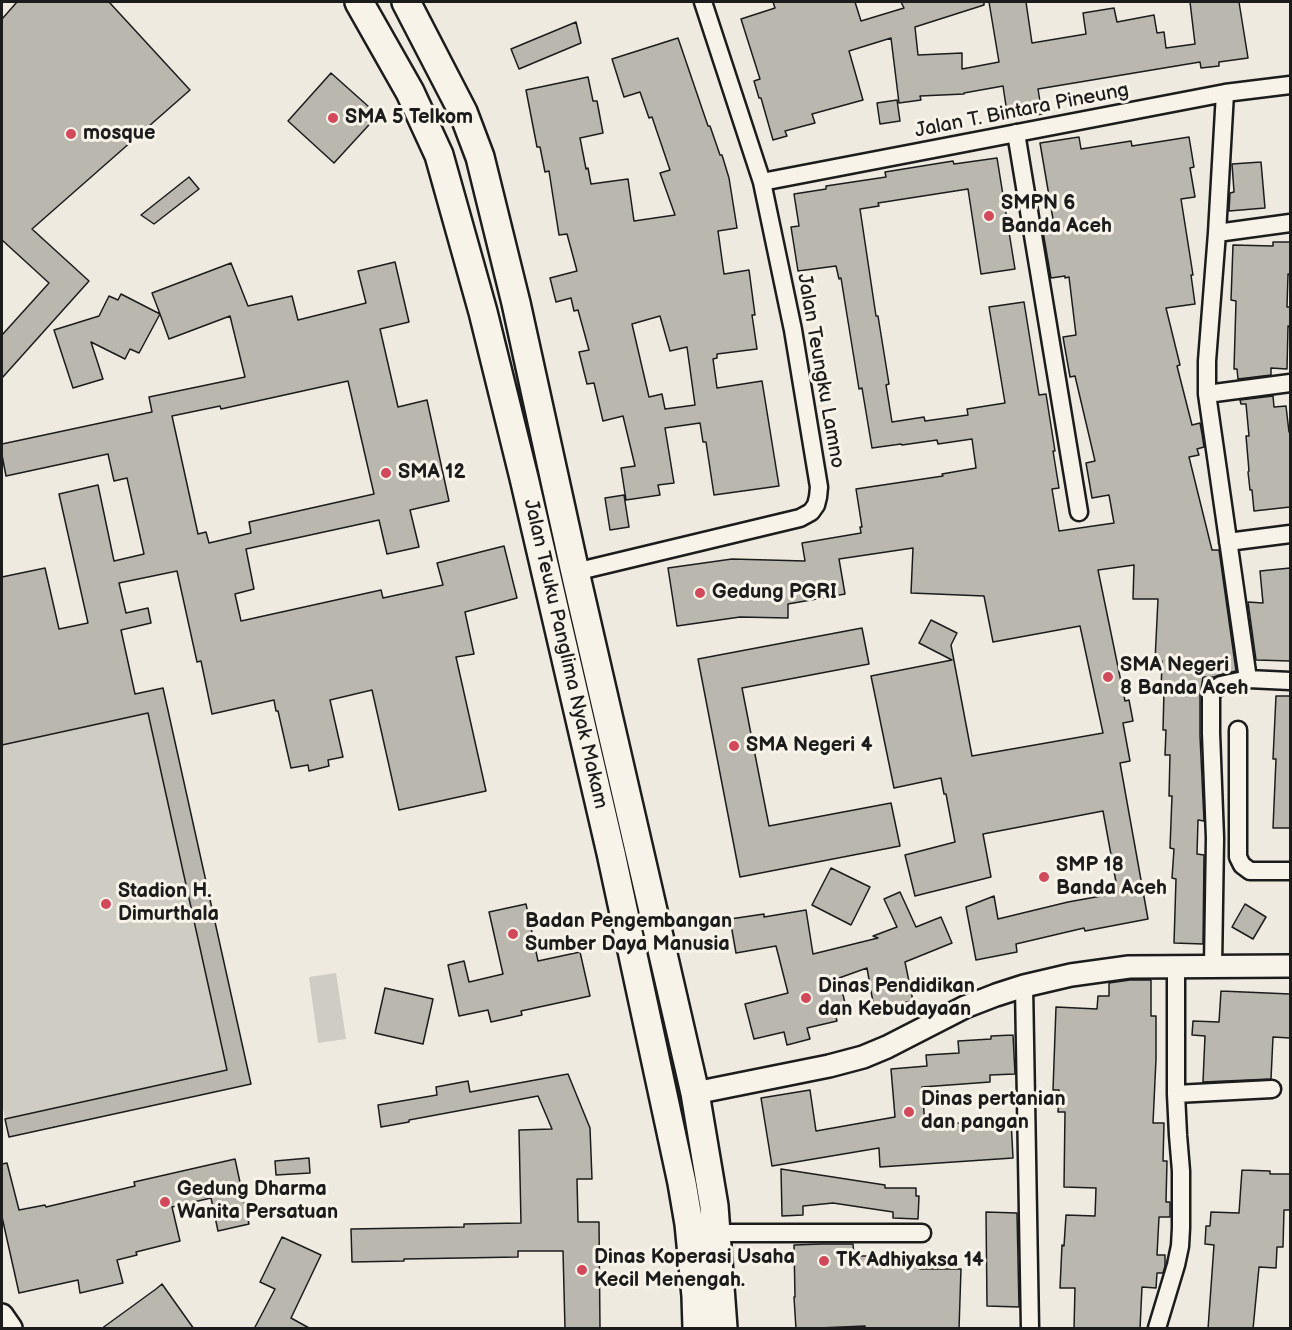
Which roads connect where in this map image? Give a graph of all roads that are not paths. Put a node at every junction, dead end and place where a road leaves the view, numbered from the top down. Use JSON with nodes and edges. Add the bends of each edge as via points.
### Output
{"nodes":[{"id":1,"x":359,"y":2,"type":"edge"},
{"id":2,"x":406,"y":2,"type":"edge"},
{"id":3,"x":703,"y":2,"type":"edge"},
{"id":4,"x":1290,"y":84,"type":"edge"},
{"id":5,"x":1225,"y":93,"type":"junction"},
{"id":6,"x":1016,"y":133,"type":"junction"},
{"id":7,"x":762,"y":182,"type":"junction"},
{"id":8,"x":1290,"y":223,"type":"edge"},
{"id":9,"x":1216,"y":232,"type":"junction"},
{"id":10,"x":516,"y":303,"type":"junction"},
{"id":11,"x":483,"y":312,"type":"junction"},
{"id":12,"x":1290,"y":383,"type":"edge"},
{"id":13,"x":1207,"y":394,"type":"junction"},
{"id":14,"x":1079,"y":512,"type":"dead end"},
{"id":15,"x":1290,"y":534,"type":"edge"},
{"id":16,"x":1228,"y":542,"type":"junction"},
{"id":17,"x":575,"y":572,"type":"junction"},
{"id":18,"x":1248,"y":679,"type":"junction"},
{"id":19,"x":1290,"y":681,"type":"edge"},
{"id":20,"x":1238,"y":730,"type":"dead end"},
{"id":21,"x":1290,"y":871,"type":"edge"},
{"id":22,"x":1214,"y":966,"type":"junction"},
{"id":23,"x":1290,"y":966,"type":"edge"},
{"id":24,"x":1176,"y":967,"type":"junction"},
{"id":25,"x":1024,"y":986,"type":"junction"},
{"id":26,"x":1272,"y":1089,"type":"dead end"},
{"id":27,"x":695,"y":1093,"type":"junction"},
{"id":28,"x":1176,"y":1094,"type":"junction"},
{"id":29,"x":716,"y":1233,"type":"junction"},
{"id":30,"x":922,"y":1233,"type":"dead end"},
{"id":31,"x":2,"y":1315,"type":"edge"},
{"id":32,"x":11,"y":1329,"type":"edge"},
{"id":33,"x":697,"y":1329,"type":"edge"},
{"id":34,"x":723,"y":1329,"type":"edge"},
{"id":35,"x":1030,"y":1329,"type":"edge"},
{"id":36,"x":1157,"y":1329,"type":"edge"}],
"edges":[{"from":1,"to":11,"type":"main road","name":"Jalan Teuku Panglima Nyak Makam","via":[[410,92],[439,155]]},
{"from":2,"to":10,"type":"main road","name":"Jalan Teuku Panglima Nyak Makam","via":[[463,112],[480,157]]},
{"from":3,"to":7,"type":"street","name":"Jalan Teungku Lamno"},
{"from":4,"to":5,"type":"street","name":"Jalan T. Bintara Pineung"},
{"from":5,"to":6,"type":"street","name":"Jalan T. Bintara Pineung"},
{"from":5,"to":9,"type":"street"},
{"from":6,"to":7,"type":"street","name":"Jalan T. Bintara Pineung"},
{"from":6,"to":14,"type":"street"},
{"from":7,"to":17,"type":"street","name":"Jalan Teungku Lamno","via":[[794,330],[819,488],[816,505],[800,518]]},
{"from":8,"to":9,"type":"street"},
{"from":9,"to":13,"type":"street"},
{"from":10,"to":11,"type":"main road"},
{"from":10,"to":17,"type":"main road","name":"Jalan Teuku Panglima Nyak Makam"},
{"from":11,"to":33,"type":"main road","name":"Jalan Teuku Panglima Nyak Makam","via":[[611,853],[682,1184]]},
{"from":12,"to":13,"type":"street"},
{"from":13,"to":16,"type":"street"},
{"from":15,"to":16,"type":"street"},
{"from":16,"to":18,"type":"street"},
{"from":17,"to":27,"type":"main road","name":"Jalan Teuku Panglima Nyak Makam"},
{"from":18,"to":19,"type":"street"},
{"from":18,"to":22,"type":"street","via":[[1221,685],[1211,694]]},
{"from":20,"to":21,"type":"street","via":[[1238,857],[1250,871]]},
{"from":22,"to":23,"type":"street"},
{"from":22,"to":24,"type":"street"},
{"from":24,"to":25,"type":"street","via":[[1100,970]]},
{"from":24,"to":28,"type":"street"},
{"from":25,"to":27,"type":"street","via":[[965,1007],[863,1057]]},
{"from":25,"to":35,"type":"street"},
{"from":26,"to":28,"type":"street"},
{"from":27,"to":29,"type":"main road","name":"Jalan Teuku Panglima Nyak Makam"},
{"from":28,"to":36,"type":"street","via":[[1180,1246]]},
{"from":29,"to":30,"type":"street"},
{"from":29,"to":34,"type":"main road","name":"Jalan Teuku Panglima Nyak Makam"},
{"from":31,"to":32,"type":"street"}]}
